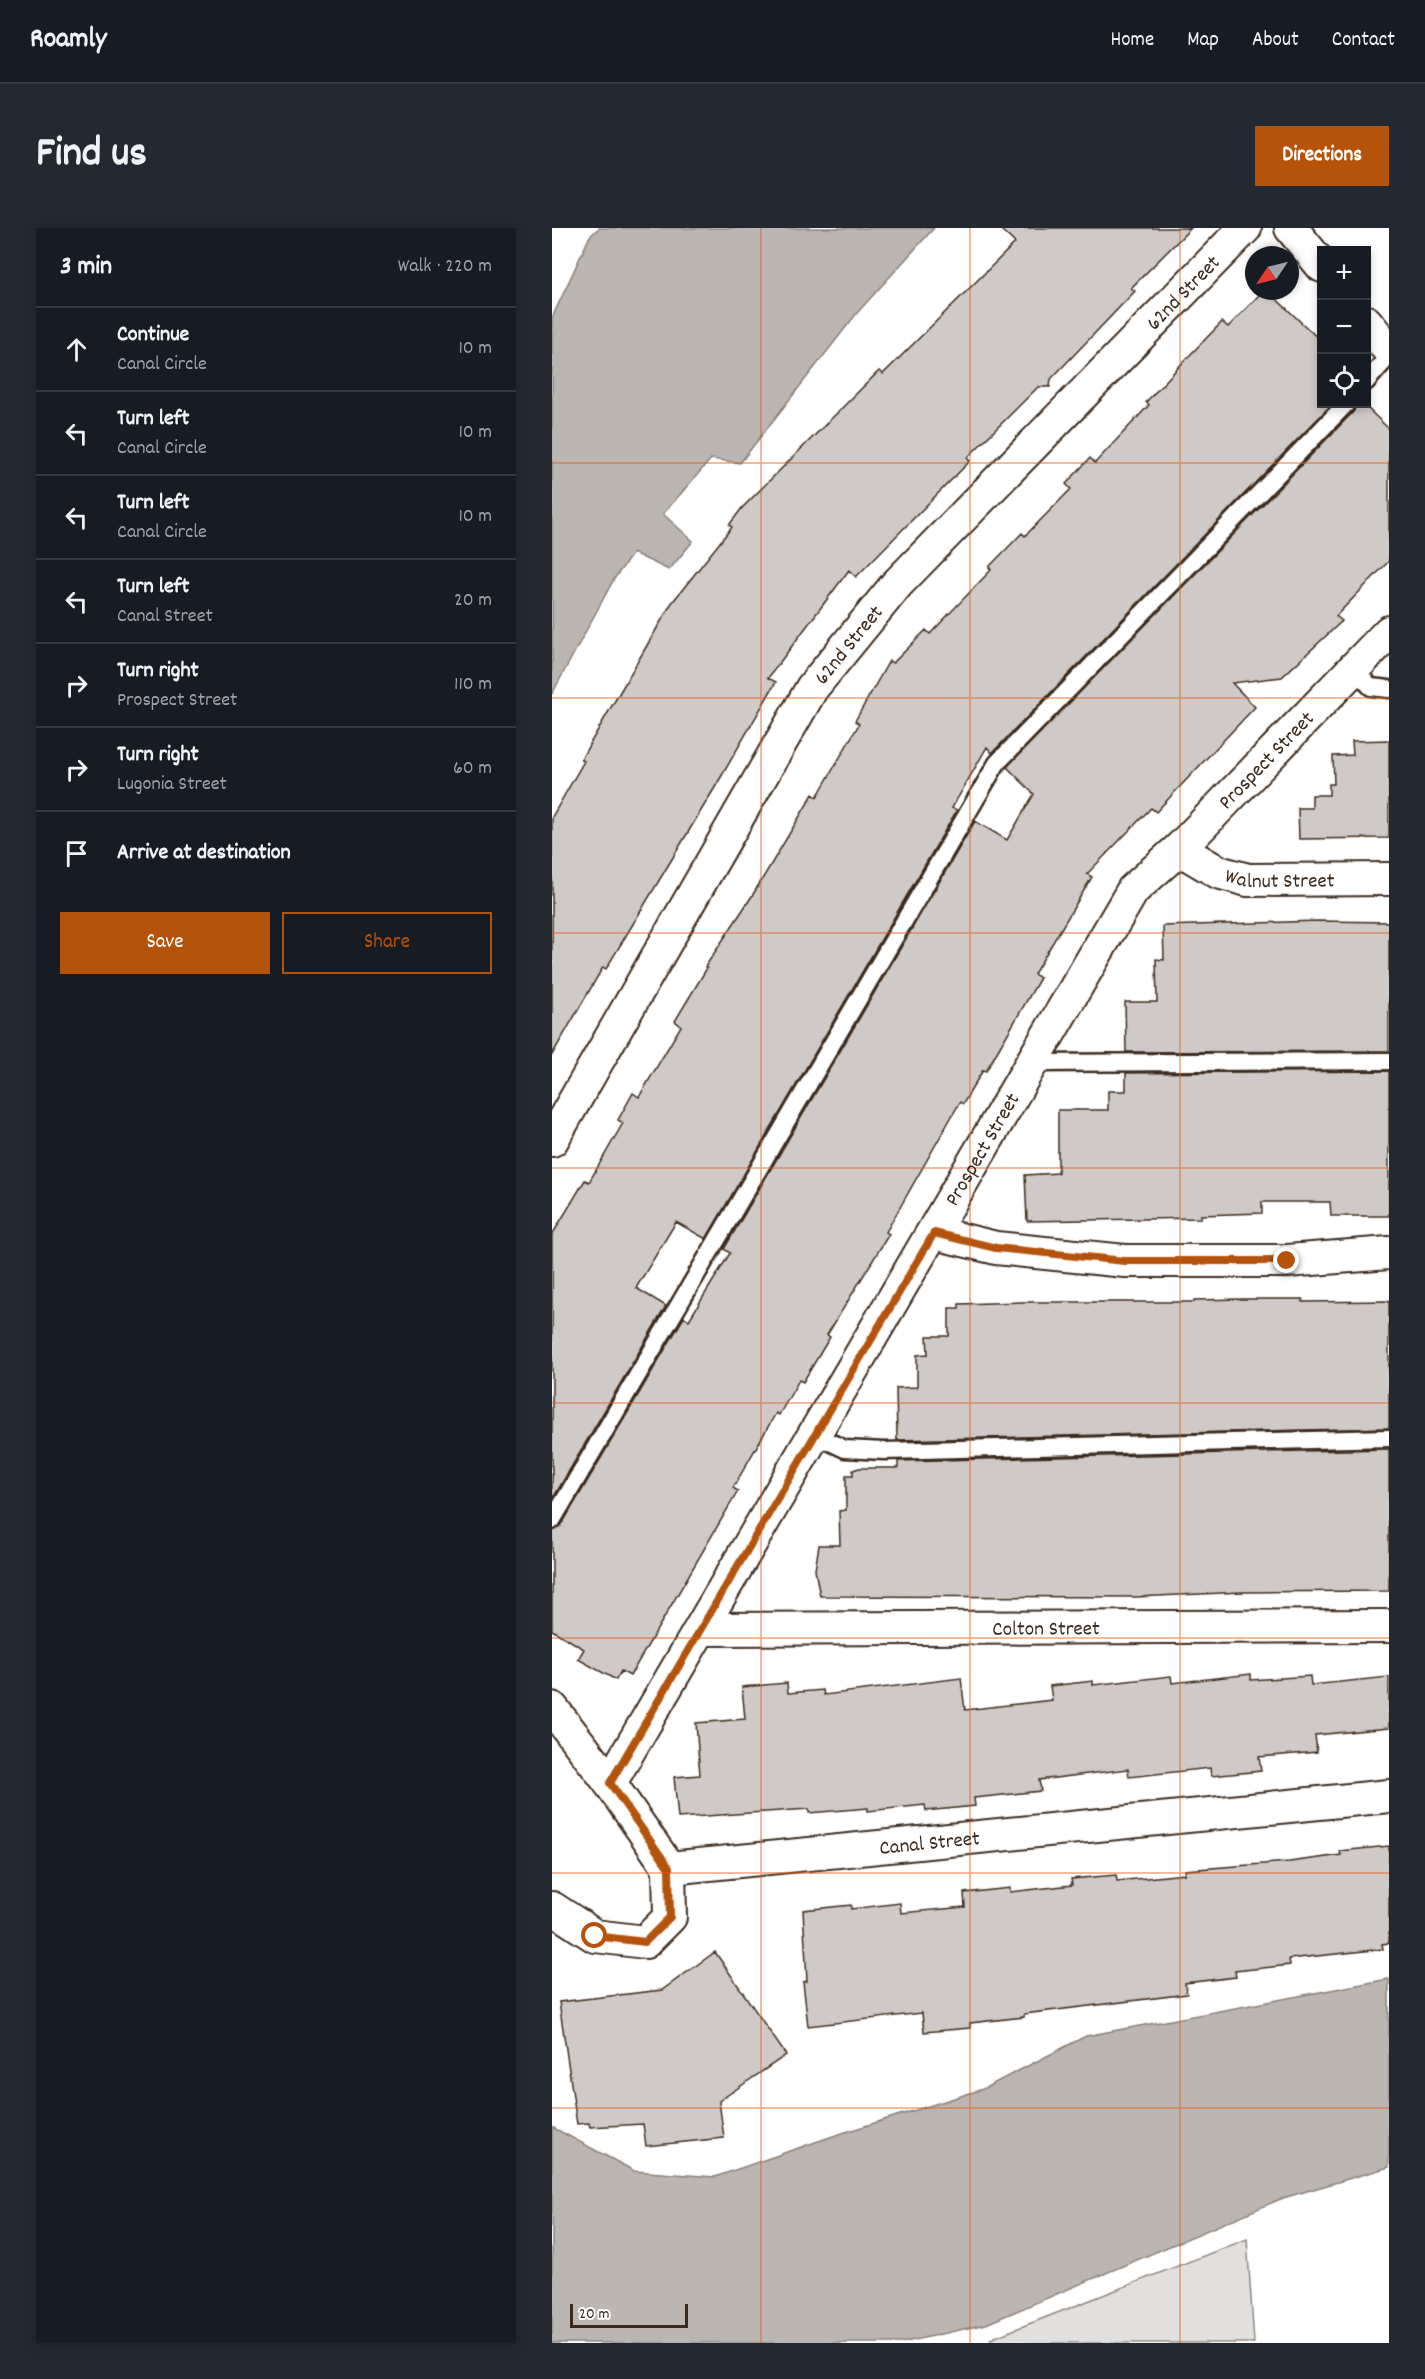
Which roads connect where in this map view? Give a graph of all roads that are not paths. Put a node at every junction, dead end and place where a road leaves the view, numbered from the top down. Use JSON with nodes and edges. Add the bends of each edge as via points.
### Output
{"nodes":[{"id":1,"x":1245,"y":228,"type":"edge"},
{"id":2,"x":1291,"y":228,"type":"edge"},
{"id":3,"x":1317,"y":260,"type":"edge"},
{"id":4,"x":1371,"y":328,"type":"edge"},
{"id":5,"x":1389,"y":351,"type":"edge"},
{"id":6,"x":1389,"y":356,"type":"edge"},
{"id":7,"x":1371,"y":376,"type":"edge"},
{"id":8,"x":1342,"y":408,"type":"edge"},
{"id":9,"x":1389,"y":632,"type":"edge"},
{"id":10,"x":1353,"y":669,"type":"junction"},
{"id":11,"x":1389,"y":689,"type":"edge"},
{"id":12,"x":1179,"y":849,"type":"junction"},
{"id":13,"x":1389,"y":879,"type":"edge"},
{"id":14,"x":1389,"y":1061,"type":"edge"},
{"id":15,"x":1032,"y":1063,"type":"junction"},
{"id":16,"x":552,"y":1140,"type":"edge"},
{"id":17,"x":934,"y":1233,"type":"junction"},
{"id":18,"x":1389,"y":1253,"type":"edge"},
{"id":19,"x":815,"y":1435,"type":"junction"},
{"id":20,"x":1389,"y":1438,"type":"edge"},
{"id":21,"x":552,"y":1521,"type":"edge"},
{"id":22,"x":1389,"y":1626,"type":"edge"},
{"id":23,"x":702,"y":1629,"type":"junction"},
{"id":24,"x":556,"y":1720,"type":"edge"},
{"id":25,"x":610,"y":1783,"type":"junction"},
{"id":26,"x":1389,"y":1796,"type":"edge"},
{"id":27,"x":669,"y":1868,"type":"junction"},
{"id":28,"x":552,"y":1908,"type":"edge"}],
"edges":[{"from":1,"to":16,"type":"street","name":"62nd Street","via":[[897,584],[812,688]]},
{"from":2,"to":3,"type":"street"},
{"from":4,"to":5,"type":"street"},
{"from":6,"to":7,"type":"lane"},
{"from":8,"to":21,"type":"lane","via":[[997,763]]},
{"from":9,"to":10,"type":"street","name":"Prospect Street"},
{"from":10,"to":11,"type":"lane","via":[[1371,687]]},
{"from":10,"to":12,"type":"street","name":"Prospect Street"},
{"from":12,"to":13,"type":"street","name":"Walnut Street","via":[[1218,872],[1248,880]]},
{"from":12,"to":15,"type":"street","name":"Prospect Street","via":[[1133,890]]},
{"from":14,"to":15,"type":"lane"},
{"from":15,"to":17,"type":"street","name":"Prospect Street"},
{"from":17,"to":18,"type":"street","via":[[996,1248],[1125,1261],[1287,1261]]},
{"from":17,"to":19,"type":"street","name":"Prospect Street"},
{"from":19,"to":20,"type":"lane","via":[[845,1449],[884,1451]]},
{"from":19,"to":23,"type":"street","name":"Prospect Street"},
{"from":22,"to":23,"type":"street","name":"Colton Street"},
{"from":23,"to":25,"type":"street","name":"Prospect Street"},
{"from":24,"to":25,"type":"street"},
{"from":25,"to":27,"type":"street"},
{"from":26,"to":27,"type":"street","name":"Canal Street"},
{"from":27,"to":28,"type":"street","via":[[670,1917],[645,1942],[595,1936]]}]}
